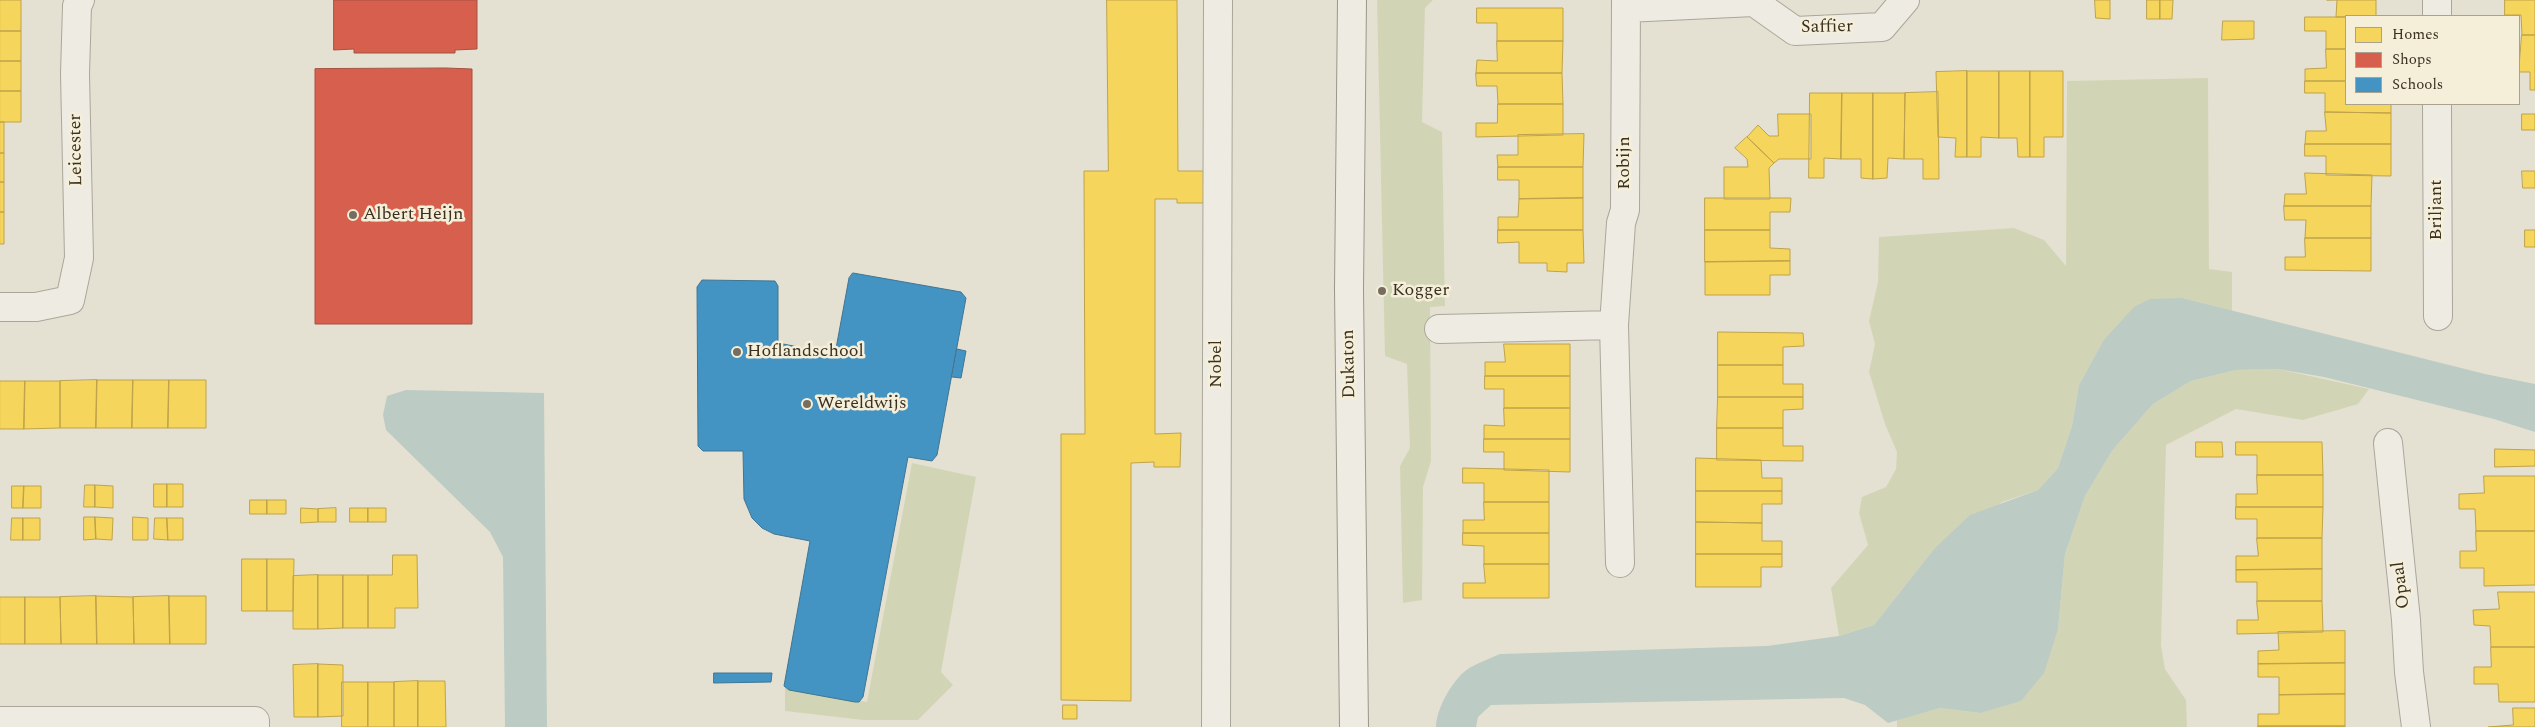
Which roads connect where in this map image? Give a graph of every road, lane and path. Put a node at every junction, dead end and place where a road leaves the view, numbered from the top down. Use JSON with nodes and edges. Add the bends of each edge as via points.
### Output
{"nodes":[{"id":1,"x":80,"y":0,"type":"edge"},
{"id":2,"x":1218,"y":0,"type":"edge"},
{"id":3,"x":1352,"y":0,"type":"edge"},
{"id":4,"x":1905,"y":0,"type":"edge"},
{"id":5,"x":2436,"y":0,"type":"edge"},
{"id":6,"x":1626,"y":4,"type":"edge"},
{"id":7,"x":2437,"y":15,"type":"edge"},
{"id":8,"x":2437,"y":105,"type":"edge"},
{"id":9,"x":0,"y":307,"type":"edge"},
{"id":10,"x":2438,"y":316,"type":"dead end"},
{"id":11,"x":1614,"y":325,"type":"junction"},
{"id":12,"x":1439,"y":329,"type":"dead end"},
{"id":13,"x":2388,"y":443,"type":"dead end"},
{"id":14,"x":1620,"y":563,"type":"dead end"},
{"id":15,"x":0,"y":721,"type":"edge"},
{"id":16,"x":256,"y":727,"type":"edge"},
{"id":17,"x":1216,"y":727,"type":"edge"},
{"id":18,"x":1354,"y":727,"type":"edge"},
{"id":19,"x":2416,"y":727,"type":"edge"}],
"edges":[{"from":1,"to":9,"type":"street","name":"Leicester","via":[[77,6],[75,74],[79,258],[70,300],[36,306]]},
{"from":2,"to":17,"type":"street","name":"Nobel"},
{"from":3,"to":18,"type":"street","name":"Dukaton","via":[[1349,289]]},
{"from":4,"to":6,"type":"street","name":"Saffier","via":[[1882,26],[1795,31],[1754,2]]},
{"from":5,"to":7,"type":"street"},
{"from":6,"to":11,"type":"street","name":"Robijn","via":[[1624,210]]},
{"from":8,"to":10,"type":"street","name":"Briljant"},
{"from":11,"to":12,"type":"street"},
{"from":11,"to":14,"type":"street","name":"Robijn"},
{"from":13,"to":19,"type":"street","name":"Opaal"},
{"from":15,"to":16,"type":"street","via":[[255,721]]}]}
